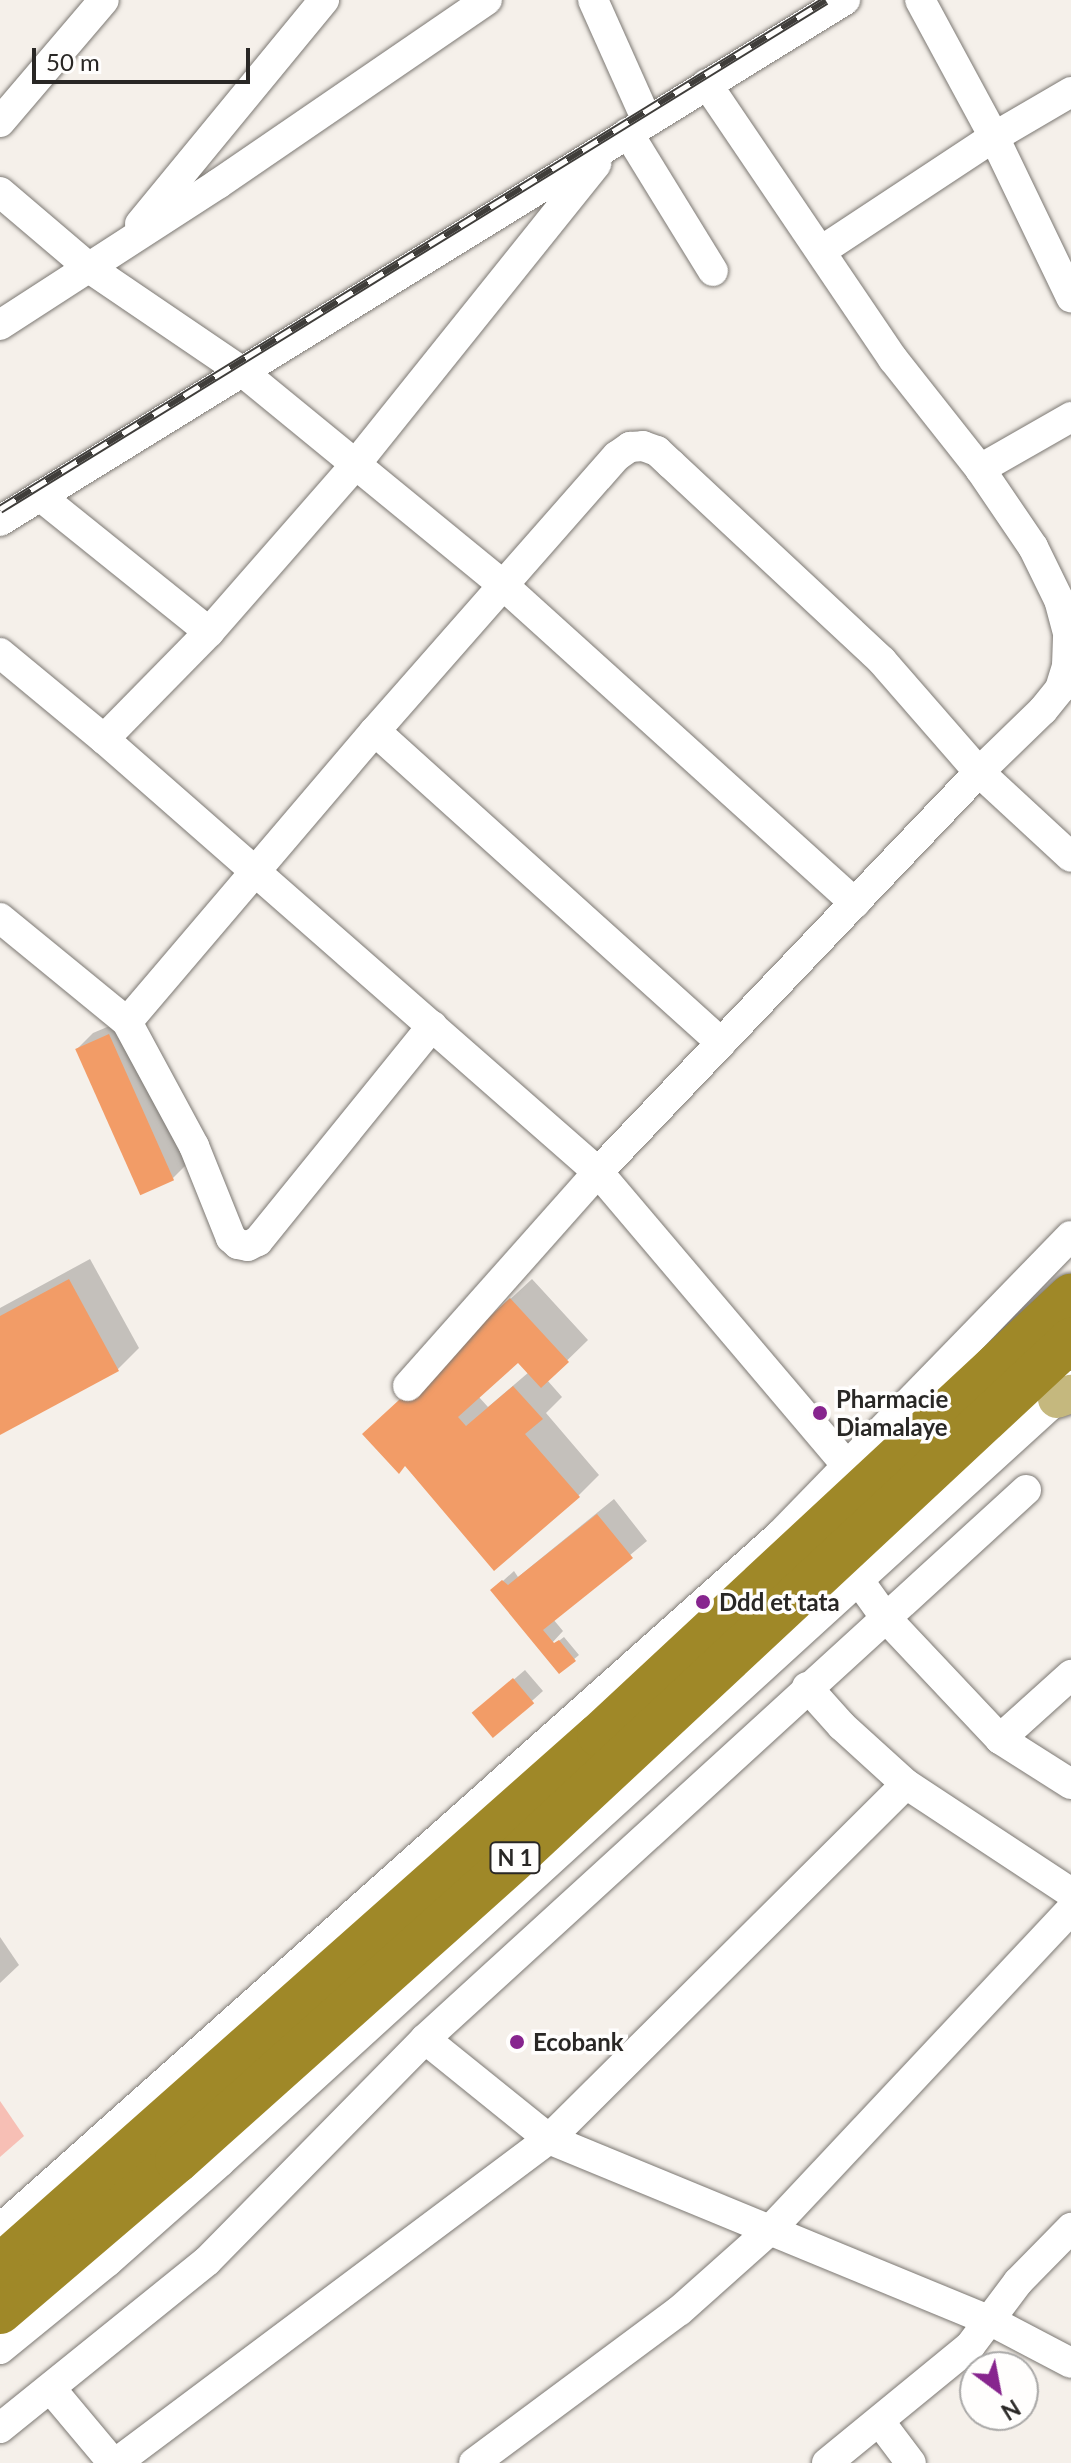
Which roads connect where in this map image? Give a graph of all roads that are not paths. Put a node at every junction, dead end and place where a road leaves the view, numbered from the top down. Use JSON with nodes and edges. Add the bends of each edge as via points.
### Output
{"nodes":[{"id":1,"x":104,"y":0,"type":"edge"},
{"id":2,"x":324,"y":0,"type":"edge"},
{"id":3,"x":487,"y":0,"type":"edge"},
{"id":4,"x":593,"y":0,"type":"edge"},
{"id":5,"x":845,"y":0,"type":"edge"},
{"id":6,"x":920,"y":0,"type":"edge"},
{"id":7,"x":707,"y":84,"type":"junction"},
{"id":8,"x":1071,"y":92,"type":"edge"},
{"id":9,"x":0,"y":122,"type":"edge"},
{"id":10,"x":629,"y":133,"type":"junction"},
{"id":11,"x":994,"y":137,"type":"junction"},
{"id":12,"x":0,"y":192,"type":"edge"},
{"id":13,"x":123,"y":243,"type":"junction"},
{"id":14,"x":821,"y":251,"type":"junction"},
{"id":15,"x":88,"y":267,"type":"junction"},
{"id":16,"x":713,"y":271,"type":"dead end"},
{"id":17,"x":1071,"y":297,"type":"edge"},
{"id":18,"x":0,"y":325,"type":"edge"},
{"id":19,"x":244,"y":373,"type":"junction"},
{"id":20,"x":1071,"y":417,"type":"edge"},
{"id":21,"x":355,"y":465,"type":"junction"},
{"id":22,"x":980,"y":469,"type":"junction"},
{"id":23,"x":40,"y":496,"type":"junction"},
{"id":24,"x":0,"y":521,"type":"edge"},
{"id":25,"x":504,"y":586,"type":"junction"},
{"id":26,"x":209,"y":632,"type":"junction"},
{"id":27,"x":0,"y":653,"type":"edge"},
{"id":28,"x":375,"y":731,"type":"junction"},
{"id":29,"x":104,"y":739,"type":"junction"},
{"id":30,"x":979,"y":772,"type":"junction"},
{"id":31,"x":1071,"y":857,"type":"edge"},
{"id":32,"x":257,"y":873,"type":"junction"},
{"id":33,"x":855,"y":903,"type":"junction"},
{"id":34,"x":0,"y":918,"type":"edge"},
{"id":35,"x":127,"y":1022,"type":"junction"},
{"id":36,"x":432,"y":1026,"type":"junction"},
{"id":37,"x":721,"y":1043,"type":"junction"},
{"id":38,"x":598,"y":1172,"type":"junction"},
{"id":39,"x":1071,"y":1236,"type":"edge"},
{"id":40,"x":1071,"y":1296,"type":"edge"},
{"id":41,"x":1071,"y":1340,"type":"edge"},
{"id":42,"x":408,"y":1386,"type":"dead end"},
{"id":43,"x":1043,"y":1387,"type":"edge"},
{"id":44,"x":1026,"y":1490,"type":"dead end"},
{"id":45,"x":878,"y":1497,"type":"junction"},
{"id":46,"x":857,"y":1578,"type":"junction"},
{"id":47,"x":885,"y":1617,"type":"junction"},
{"id":48,"x":1071,"y":1675,"type":"edge"},
{"id":49,"x":807,"y":1687,"type":"junction"},
{"id":50,"x":1000,"y":1739,"type":"junction"},
{"id":51,"x":906,"y":1784,"type":"junction"},
{"id":52,"x":1071,"y":1784,"type":"edge"},
{"id":53,"x":1071,"y":1893,"type":"edge"},
{"id":54,"x":1071,"y":1910,"type":"edge"},
{"id":55,"x":425,"y":2039,"type":"junction"},
{"id":56,"x":549,"y":2139,"type":"junction"},
{"id":57,"x":772,"y":2228,"type":"junction"},
{"id":58,"x":1071,"y":2228,"type":"edge"},
{"id":59,"x":0,"y":2229,"type":"edge"},
{"id":60,"x":0,"y":2266,"type":"edge"},
{"id":61,"x":0,"y":2312,"type":"edge"},
{"id":62,"x":991,"y":2321,"type":"junction"},
{"id":63,"x":0,"y":2349,"type":"edge"},
{"id":64,"x":1071,"y":2363,"type":"edge"},
{"id":65,"x":51,"y":2389,"type":"junction"},
{"id":66,"x":880,"y":2422,"type":"junction"},
{"id":67,"x":0,"y":2428,"type":"edge"},
{"id":68,"x":114,"y":2463,"type":"edge"},
{"id":69,"x":474,"y":2463,"type":"edge"},
{"id":70,"x":827,"y":2463,"type":"edge"},
{"id":71,"x":911,"y":2463,"type":"edge"}],
"edges":[{"from":1,"to":9,"type":"street"},
{"from":2,"to":13,"type":"street"},
{"from":3,"to":13,"type":"street"},
{"from":4,"to":10,"type":"street"},
{"from":5,"to":7,"type":"street"},
{"from":6,"to":11,"type":"street"},
{"from":7,"to":10,"type":"street"},
{"from":7,"to":14,"type":"street"},
{"from":8,"to":11,"type":"street"},
{"from":10,"to":16,"type":"street"},
{"from":10,"to":19,"type":"street"},
{"from":10,"to":21,"type":"street"},
{"from":11,"to":14,"type":"street"},
{"from":11,"to":17,"type":"street"},
{"from":12,"to":15,"type":"street"},
{"from":13,"to":15,"type":"street"},
{"from":14,"to":22,"type":"street","via":[[893,359]]},
{"from":15,"to":18,"type":"street"},
{"from":15,"to":19,"type":"street"},
{"from":19,"to":21,"type":"street"},
{"from":19,"to":23,"type":"street"},
{"from":20,"to":22,"type":"street"},
{"from":21,"to":25,"type":"street"},
{"from":21,"to":26,"type":"street"},
{"from":22,"to":30,"type":"street","via":[[1049,575],[1068,633],[1060,689]]},
{"from":23,"to":24,"type":"street"},
{"from":23,"to":26,"type":"street"},
{"from":25,"to":28,"type":"street"},
{"from":25,"to":30,"type":"street","via":[[617,456],[630,447],[657,451],[882,661]]},
{"from":25,"to":33,"type":"street"},
{"from":26,"to":29,"type":"street"},
{"from":27,"to":29,"type":"street"},
{"from":28,"to":32,"type":"street"},
{"from":28,"to":37,"type":"street"},
{"from":29,"to":32,"type":"street"},
{"from":30,"to":31,"type":"street"},
{"from":30,"to":33,"type":"street"},
{"from":32,"to":35,"type":"street"},
{"from":32,"to":36,"type":"street"},
{"from":33,"to":37,"type":"street"},
{"from":34,"to":35,"type":"street"},
{"from":35,"to":36,"type":"street","via":[[194,1146],[231,1238],[248,1246],[258,1241]]},
{"from":36,"to":38,"type":"street"},
{"from":37,"to":38,"type":"street"},
{"from":38,"to":42,"type":"street"},
{"from":38,"to":45,"type":"street"},
{"from":39,"to":45,"type":"street"},
{"from":40,"to":43,"type":"highway","number":"N 1"},
{"from":41,"to":43,"type":"highway","number":"N 1"},
{"from":43,"to":45,"type":"highway","number":"N 1"},
{"from":44,"to":47,"type":"street"},
{"from":45,"to":46,"type":"street"},
{"from":45,"to":59,"type":"street","via":[[769,1545]]},
{"from":45,"to":60,"type":"highway","number":"N 1","via":[[599,1735]]},
{"from":45,"to":61,"type":"highway","number":"N 1","via":[[522,1852]]},
{"from":46,"to":47,"type":"street"},
{"from":46,"to":63,"type":"street","via":[[220,2162]]},
{"from":47,"to":49,"type":"street"},
{"from":47,"to":50,"type":"street"},
{"from":48,"to":50,"type":"street"},
{"from":49,"to":51,"type":"street"},
{"from":49,"to":55,"type":"street"},
{"from":50,"to":52,"type":"street"},
{"from":51,"to":53,"type":"street"},
{"from":51,"to":56,"type":"street"},
{"from":54,"to":57,"type":"street"},
{"from":55,"to":56,"type":"street"},
{"from":55,"to":65,"type":"street","via":[[207,2261]]},
{"from":56,"to":57,"type":"street"},
{"from":56,"to":68,"type":"street"},
{"from":57,"to":62,"type":"street"},
{"from":57,"to":69,"type":"street","via":[[679,2311]]},
{"from":58,"to":62,"type":"street","via":[[1018,2282]]},
{"from":62,"to":64,"type":"street"},
{"from":62,"to":66,"type":"street","via":[[941,2373]]},
{"from":65,"to":67,"type":"street"},
{"from":65,"to":68,"type":"street"},
{"from":66,"to":70,"type":"street"},
{"from":66,"to":71,"type":"street"}]}
